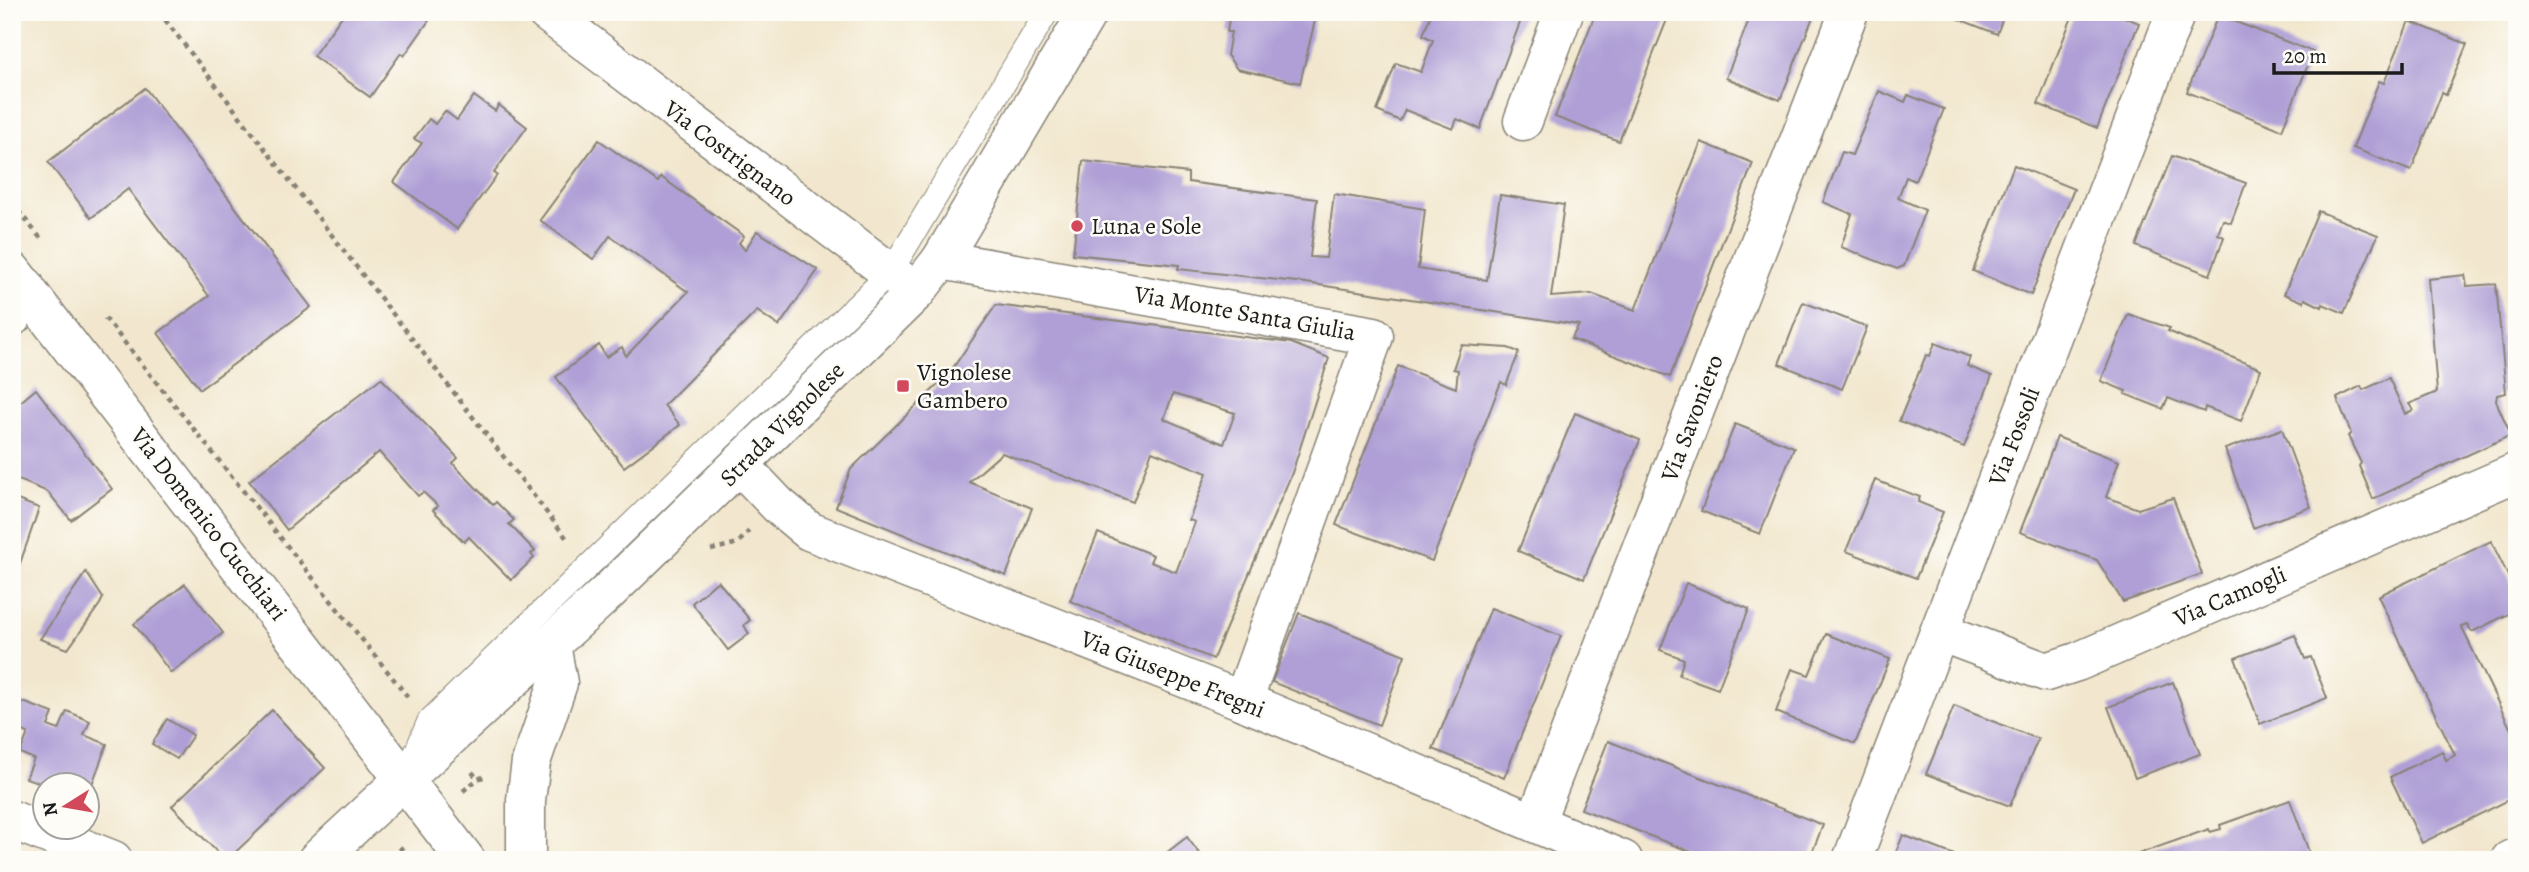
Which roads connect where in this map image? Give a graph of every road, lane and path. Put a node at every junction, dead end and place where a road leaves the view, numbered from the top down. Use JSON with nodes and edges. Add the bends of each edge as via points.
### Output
{"nodes":[{"id":1,"x":159,"y":12,"type":"edge"},
{"id":2,"x":546,"y":12,"type":"edge"},
{"id":3,"x":1047,"y":12,"type":"edge"},
{"id":4,"x":1088,"y":12,"type":"edge"},
{"id":5,"x":1564,"y":12,"type":"edge"},
{"id":6,"x":1849,"y":12,"type":"edge"},
{"id":7,"x":2176,"y":12,"type":"edge"},
{"id":8,"x":1522,"y":121,"type":"dead end"},
{"id":9,"x":12,"y":203,"type":"edge"},
{"id":10,"x":47,"y":246,"type":"dead end"},
{"id":11,"x":941,"y":260,"type":"junction"},
{"id":12,"x":903,"y":283,"type":"junction"},
{"id":13,"x":17,"y":291,"type":"edge"},
{"id":14,"x":100,"y":312,"type":"dead end"},
{"id":15,"x":740,"y":465,"type":"junction"},
{"id":16,"x":2517,"y":472,"type":"edge"},
{"id":17,"x":568,"y":540,"type":"dead end"},
{"id":18,"x":1941,"y":632,"type":"junction"},
{"id":19,"x":551,"y":645,"type":"junction"},
{"id":20,"x":1243,"y":701,"type":"junction"},
{"id":21,"x":438,"y":731,"type":"junction"},
{"id":22,"x":531,"y":762,"type":"junction"},
{"id":23,"x":405,"y":778,"type":"junction"},
{"id":24,"x":12,"y":820,"type":"edge"},
{"id":25,"x":1535,"y":823,"type":"junction"},
{"id":26,"x":400,"y":850,"type":"dead end"},
{"id":27,"x":2517,"y":857,"type":"edge"},
{"id":28,"x":113,"y":860,"type":"edge"},
{"id":29,"x":317,"y":860,"type":"edge"},
{"id":30,"x":407,"y":860,"type":"edge"},
{"id":31,"x":466,"y":860,"type":"edge"},
{"id":32,"x":526,"y":860,"type":"edge"},
{"id":33,"x":1623,"y":860,"type":"edge"},
{"id":34,"x":1852,"y":860,"type":"edge"},
{"id":35,"x":2511,"y":860,"type":"edge"}],
"edges":[{"from":1,"to":17,"type":"path"},
{"from":2,"to":12,"type":"street","name":"Via Costrignano"},
{"from":3,"to":12,"type":"lane","name":"Strada Vignolese"},
{"from":4,"to":11,"type":"street","name":"Strada Vignolese"},
{"from":5,"to":8,"type":"street"},
{"from":6,"to":25,"type":"street","name":"Via Savoniero"},
{"from":7,"to":18,"type":"street","name":"Via Fossoli"},
{"from":9,"to":10,"type":"path"},
{"from":11,"to":12,"type":"street","name":"Strada Vignolese"},
{"from":11,"to":20,"type":"street","name":"Via Monte Santa Giulia","via":[[1374,336]]},
{"from":12,"to":15,"type":"street","name":"Strada Vignolese"},
{"from":12,"to":21,"type":"lane","name":"Strada Vignolese"},
{"from":13,"to":23,"type":"street","name":"Via Domenico Cucchiari"},
{"from":14,"to":21,"type":"path"},
{"from":15,"to":19,"type":"street","name":"Strada Vignolese"},
{"from":15,"to":20,"type":"street","name":"Via Giuseppe Fregni","via":[[809,531]]},
{"from":16,"to":18,"type":"street","name":"Via Camogli","via":[[2046,672]]},
{"from":18,"to":34,"type":"street","name":"Via Fossoli"},
{"from":19,"to":21,"type":"street","name":"Strada Vignolese"},
{"from":19,"to":22,"type":"street","via":[[558,683]]},
{"from":20,"to":25,"type":"street","name":"Via Giuseppe Fregni"},
{"from":21,"to":22,"type":"path","via":[[478,779]]},
{"from":21,"to":23,"type":"street","name":"Strada Vignolese"},
{"from":22,"to":32,"type":"street"},
{"from":23,"to":29,"type":"street","name":"Strada Vignolese"},
{"from":23,"to":31,"type":"street","name":"Via Domenico Cucchiari"},
{"from":24,"to":28,"type":"street"},
{"from":25,"to":33,"type":"street","name":"Via Giuseppe Fregni"},
{"from":26,"to":30,"type":"path"},
{"from":27,"to":35,"type":"street"}]}
